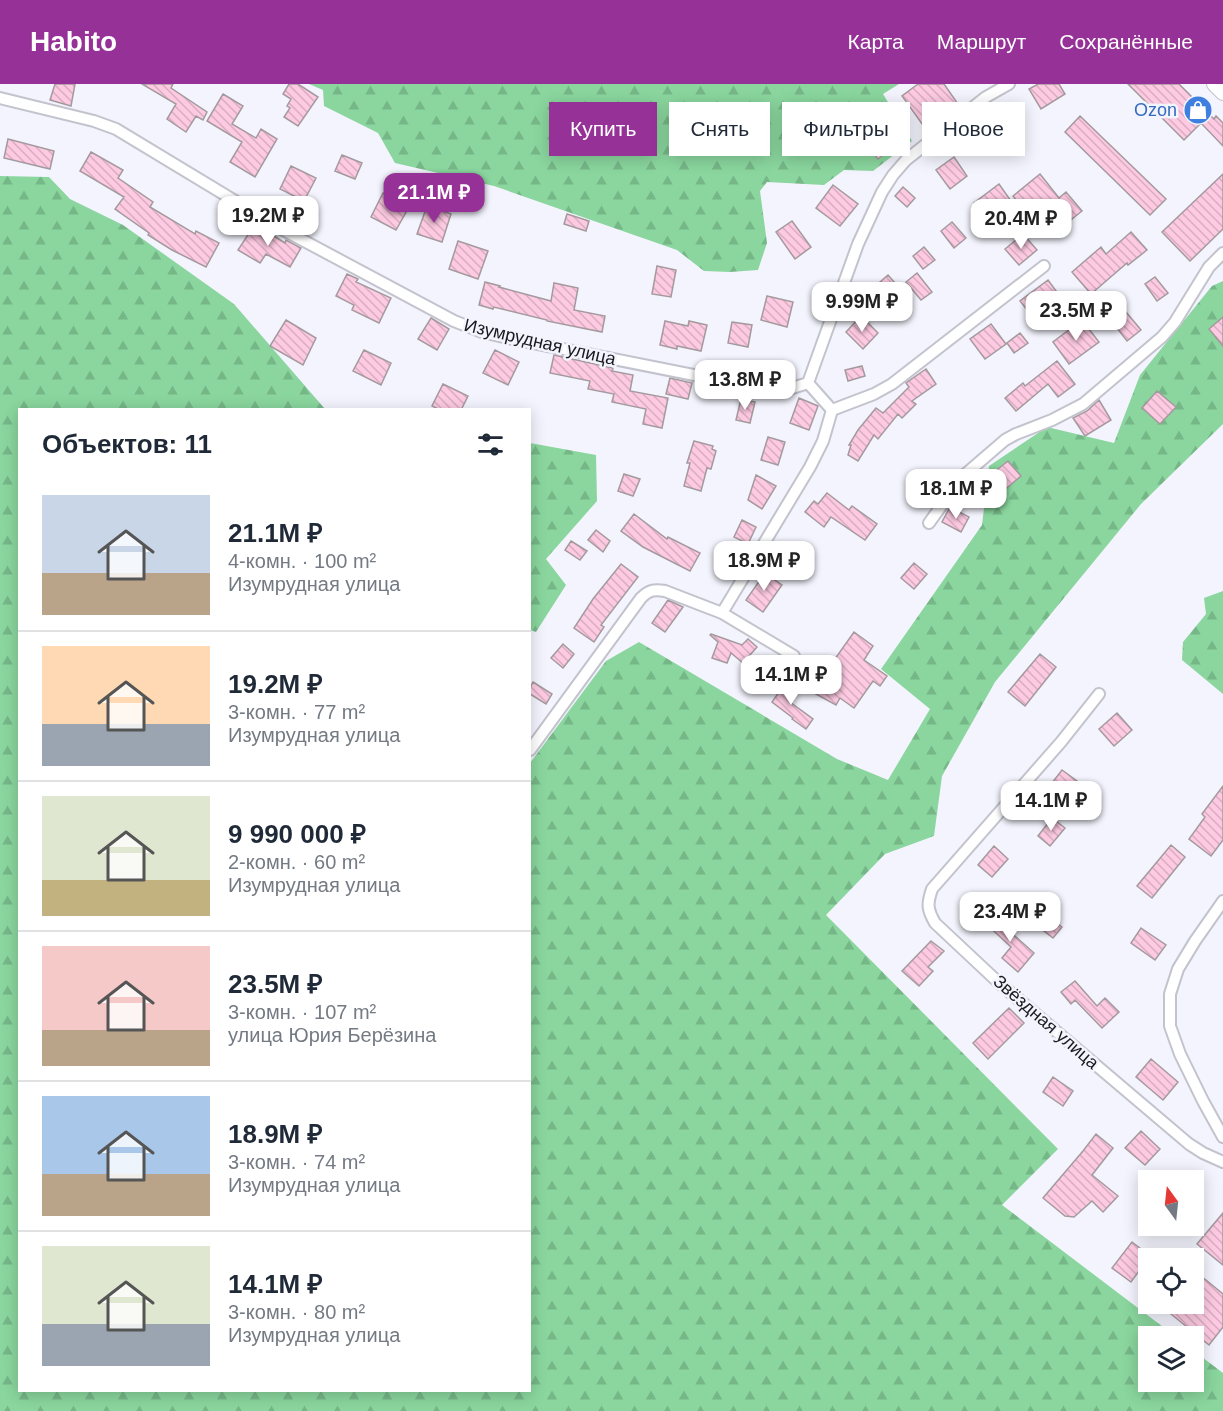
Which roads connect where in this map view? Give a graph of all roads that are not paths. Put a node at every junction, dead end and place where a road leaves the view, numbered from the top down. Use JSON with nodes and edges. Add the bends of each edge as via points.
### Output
{"nodes":[{"id":1,"x":1009,"y":84,"type":"edge"},
{"id":2,"x":1214,"y":84,"type":"edge"},
{"id":3,"x":1223,"y":93,"type":"edge"},
{"id":4,"x":0,"y":98,"type":"edge"},
{"id":5,"x":1223,"y":253,"type":"edge"},
{"id":6,"x":1044,"y":266,"type":"dead end"},
{"id":7,"x":808,"y":383,"type":"junction"},
{"id":8,"x":832,"y":410,"type":"junction"},
{"id":9,"x":929,"y":523,"type":"dead end"},
{"id":10,"x":722,"y":613,"type":"junction"},
{"id":11,"x":794,"y":656,"type":"dead end"},
{"id":12,"x":1099,"y":694,"type":"dead end"},
{"id":13,"x":531,"y":749,"type":"edge"},
{"id":14,"x":1223,"y":901,"type":"edge"},
{"id":15,"x":1223,"y":1137,"type":"edge"},
{"id":16,"x":1223,"y":1162,"type":"edge"}],
"edges":[{"from":1,"to":7,"type":"street","via":[[986,97],[906,160],[893,175],[858,244]]},
{"from":2,"to":3,"type":"street"},
{"from":4,"to":7,"type":"street","name":"Изумрудная улица","via":[[116,129],[278,227],[454,321],[482,332],[769,390],[786,390]]},
{"from":5,"to":9,"type":"street","via":[[1209,267],[1162,337],[1083,404],[1005,440],[962,477]]},
{"from":6,"to":8,"type":"street","via":[[892,384]]},
{"from":7,"to":8,"type":"street"},
{"from":8,"to":10,"type":"street","via":[[810,467]]},
{"from":10,"to":11,"type":"street"},
{"from":10,"to":13,"type":"street","via":[[665,591],[648,592]]},
{"from":12,"to":16,"type":"street","name":"Звёздная улица","via":[[933,889],[928,899],[929,911],[935,923],[998,982],[1189,1144]]},
{"from":14,"to":15,"type":"street","via":[[1178,969],[1170,994],[1170,1026],[1180,1054]]}]}
